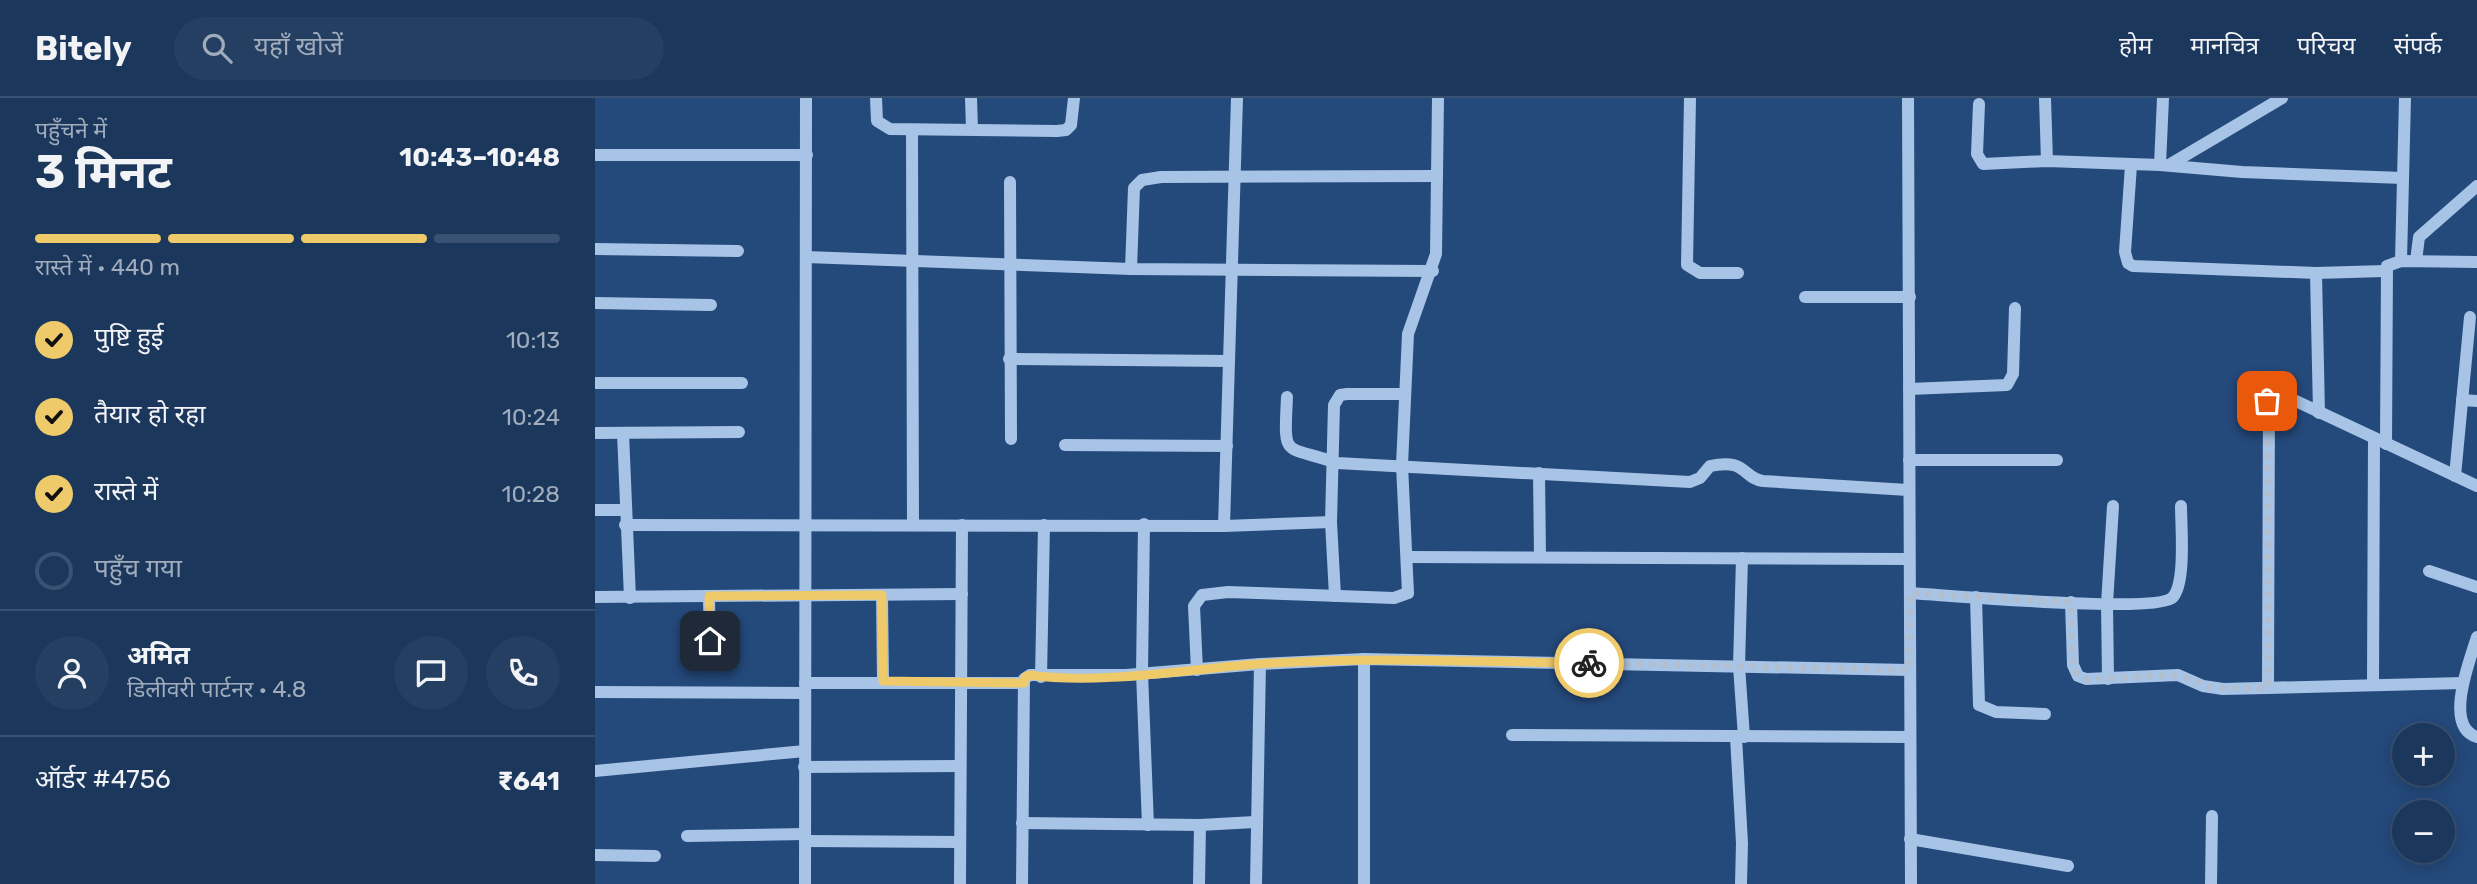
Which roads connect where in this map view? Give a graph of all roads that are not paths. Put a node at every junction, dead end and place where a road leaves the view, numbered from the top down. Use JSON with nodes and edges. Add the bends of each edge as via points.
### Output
{"nodes":[{"id":1,"x":806,"y":98,"type":"edge"},
{"id":2,"x":876,"y":98,"type":"edge"},
{"id":3,"x":971,"y":98,"type":"edge"},
{"id":4,"x":1074,"y":98,"type":"edge"},
{"id":5,"x":1237,"y":98,"type":"edge"},
{"id":6,"x":1438,"y":98,"type":"edge"},
{"id":7,"x":1690,"y":98,"type":"edge"},
{"id":8,"x":1908,"y":98,"type":"edge"},
{"id":9,"x":2045,"y":98,"type":"edge"},
{"id":10,"x":2163,"y":98,"type":"edge"},
{"id":11,"x":2405,"y":98,"type":"edge"},
{"id":12,"x":2276,"y":100,"type":"edge"},
{"id":13,"x":1979,"y":104,"type":"dead end"},
{"id":14,"x":972,"y":129,"type":"junction"},
{"id":15,"x":912,"y":130,"type":"junction"},
{"id":16,"x":595,"y":155,"type":"edge"},
{"id":17,"x":807,"y":155,"type":"junction"},
{"id":18,"x":2047,"y":161,"type":"junction"},
{"id":19,"x":2131,"y":165,"type":"junction"},
{"id":20,"x":2164,"y":165,"type":"junction"},
{"id":21,"x":1233,"y":176,"type":"junction"},
{"id":22,"x":1437,"y":176,"type":"junction"},
{"id":23,"x":2403,"y":178,"type":"junction"},
{"id":24,"x":1010,"y":183,"type":"dead end"},
{"id":25,"x":2477,"y":186,"type":"edge"},
{"id":26,"x":595,"y":249,"type":"edge"},
{"id":27,"x":738,"y":251,"type":"dead end"},
{"id":28,"x":806,"y":257,"type":"junction"},
{"id":29,"x":913,"y":258,"type":"junction"},
{"id":30,"x":2400,"y":261,"type":"junction"},
{"id":31,"x":2416,"y":261,"type":"junction"},
{"id":32,"x":2477,"y":262,"type":"edge"},
{"id":33,"x":1010,"y":263,"type":"junction"},
{"id":34,"x":1131,"y":269,"type":"junction"},
{"id":35,"x":1233,"y":270,"type":"junction"},
{"id":36,"x":1433,"y":271,"type":"junction"},
{"id":37,"x":2385,"y":271,"type":"junction"},
{"id":38,"x":2316,"y":272,"type":"junction"},
{"id":39,"x":1738,"y":273,"type":"dead end"},
{"id":40,"x":1805,"y":297,"type":"dead end"},
{"id":41,"x":1910,"y":297,"type":"junction"},
{"id":42,"x":595,"y":303,"type":"edge"},
{"id":43,"x":711,"y":305,"type":"dead end"},
{"id":44,"x":2015,"y":308,"type":"dead end"},
{"id":45,"x":2470,"y":317,"type":"dead end"},
{"id":46,"x":2472,"y":346,"type":"edge"},
{"id":47,"x":1009,"y":359,"type":"junction"},
{"id":48,"x":1228,"y":361,"type":"junction"},
{"id":49,"x":595,"y":383,"type":"edge"},
{"id":50,"x":742,"y":383,"type":"dead end"},
{"id":51,"x":1909,"y":389,"type":"junction"},
{"id":52,"x":1405,"y":394,"type":"junction"},
{"id":53,"x":1287,"y":397,"type":"dead end"},
{"id":54,"x":2462,"y":400,"type":"junction"},
{"id":55,"x":2477,"y":401,"type":"edge"},
{"id":56,"x":2319,"y":413,"type":"junction"},
{"id":57,"x":739,"y":432,"type":"dead end"},
{"id":58,"x":595,"y":433,"type":"edge"},
{"id":59,"x":623,"y":433,"type":"junction"},
{"id":60,"x":1011,"y":439,"type":"dead end"},
{"id":61,"x":2380,"y":441,"type":"junction"},
{"id":62,"x":1065,"y":445,"type":"dead end"},
{"id":63,"x":1227,"y":446,"type":"junction"},
{"id":64,"x":1909,"y":460,"type":"junction"},
{"id":65,"x":2057,"y":460,"type":"dead end"},
{"id":66,"x":1331,"y":461,"type":"junction"},
{"id":67,"x":1402,"y":465,"type":"junction"},
{"id":68,"x":1539,"y":472,"type":"junction"},
{"id":69,"x":2455,"y":476,"type":"junction"},
{"id":70,"x":2477,"y":486,"type":"edge"},
{"id":71,"x":1909,"y":490,"type":"junction"},
{"id":72,"x":2113,"y":506,"type":"dead end"},
{"id":73,"x":2181,"y":506,"type":"dead end"},
{"id":74,"x":595,"y":510,"type":"edge"},
{"id":75,"x":624,"y":510,"type":"junction"},
{"id":76,"x":1331,"y":522,"type":"junction"},
{"id":77,"x":805,"y":524,"type":"junction"},
{"id":78,"x":1144,"y":524,"type":"junction"},
{"id":79,"x":625,"y":525,"type":"junction"},
{"id":80,"x":913,"y":525,"type":"junction"},
{"id":81,"x":963,"y":525,"type":"junction"},
{"id":82,"x":1044,"y":525,"type":"junction"},
{"id":83,"x":1224,"y":526,"type":"junction"},
{"id":84,"x":1540,"y":556,"type":"junction"},
{"id":85,"x":1407,"y":557,"type":"junction"},
{"id":86,"x":1742,"y":558,"type":"junction"},
{"id":87,"x":1909,"y":559,"type":"junction"},
{"id":88,"x":2429,"y":571,"type":"dead end"},
{"id":89,"x":2477,"y":587,"type":"edge"},
{"id":90,"x":1910,"y":593,"type":"junction"},
{"id":91,"x":805,"y":594,"type":"junction"},
{"id":92,"x":963,"y":594,"type":"junction"},
{"id":93,"x":882,"y":595,"type":"junction"},
{"id":94,"x":709,"y":596,"type":"junction"},
{"id":95,"x":1335,"y":596,"type":"junction"},
{"id":96,"x":595,"y":597,"type":"edge"},
{"id":97,"x":1976,"y":597,"type":"junction"},
{"id":98,"x":630,"y":598,"type":"junction"},
{"id":99,"x":2071,"y":602,"type":"junction"},
{"id":100,"x":2107,"y":604,"type":"junction"},
{"id":101,"x":2477,"y":637,"type":"edge"},
{"id":102,"x":1364,"y":659,"type":"junction"},
{"id":103,"x":710,"y":663,"type":"dead end"},
{"id":104,"x":1259,"y":664,"type":"junction"},
{"id":105,"x":1739,"y":666,"type":"junction"},
{"id":106,"x":1197,"y":670,"type":"junction"},
{"id":107,"x":1909,"y":670,"type":"junction"},
{"id":108,"x":1142,"y":673,"type":"junction"},
{"id":109,"x":1041,"y":677,"type":"junction"},
{"id":110,"x":2108,"y":679,"type":"junction"},
{"id":111,"x":883,"y":681,"type":"junction"},
{"id":112,"x":960,"y":681,"type":"junction"},
{"id":113,"x":1024,"y":683,"type":"junction"},
{"id":114,"x":2374,"y":683,"type":"junction"},
{"id":115,"x":2463,"y":683,"type":"junction"},
{"id":116,"x":805,"y":688,"type":"junction"},
{"id":117,"x":2268,"y":688,"type":"junction"},
{"id":118,"x":595,"y":692,"type":"edge"},
{"id":119,"x":2045,"y":714,"type":"dead end"},
{"id":120,"x":1512,"y":735,"type":"dead end"},
{"id":121,"x":1740,"y":737,"type":"junction"},
{"id":122,"x":1909,"y":737,"type":"junction"},
{"id":123,"x":2477,"y":737,"type":"edge"},
{"id":124,"x":805,"y":751,"type":"junction"},
{"id":125,"x":959,"y":766,"type":"junction"},
{"id":126,"x":804,"y":767,"type":"junction"},
{"id":127,"x":595,"y":771,"type":"edge"},
{"id":128,"x":2212,"y":816,"type":"dead end"},
{"id":129,"x":1255,"y":822,"type":"junction"},
{"id":130,"x":1022,"y":823,"type":"junction"},
{"id":131,"x":1148,"y":825,"type":"junction"},
{"id":132,"x":1200,"y":825,"type":"junction"},
{"id":133,"x":687,"y":836,"type":"dead end"},
{"id":134,"x":805,"y":837,"type":"junction"},
{"id":135,"x":1910,"y":839,"type":"junction"},
{"id":136,"x":960,"y":842,"type":"junction"},
{"id":137,"x":595,"y":855,"type":"edge"},
{"id":138,"x":655,"y":856,"type":"dead end"},
{"id":139,"x":2068,"y":866,"type":"dead end"},
{"id":140,"x":805,"y":884,"type":"edge"},
{"id":141,"x":960,"y":884,"type":"edge"},
{"id":142,"x":1022,"y":884,"type":"edge"},
{"id":143,"x":1199,"y":884,"type":"edge"},
{"id":144,"x":1256,"y":884,"type":"edge"},
{"id":145,"x":1364,"y":884,"type":"edge"},
{"id":146,"x":1741,"y":884,"type":"edge"},
{"id":147,"x":1911,"y":884,"type":"edge"},
{"id":148,"x":2211,"y":884,"type":"edge"}],
"edges":[{"from":1,"to":17,"type":"street"},
{"from":2,"to":15,"type":"street","via":[[881,126]]},
{"from":3,"to":14,"type":"street"},
{"from":4,"to":14,"type":"street","via":[[1072,125],[1066,130]]},
{"from":5,"to":21,"type":"street"},
{"from":6,"to":22,"type":"street"},
{"from":7,"to":39,"type":"street","via":[[1687,265],[1700,273]]},
{"from":8,"to":41,"type":"street"},
{"from":9,"to":18,"type":"street"},
{"from":10,"to":20,"type":"street"},
{"from":11,"to":23,"type":"street"},
{"from":12,"to":20,"type":"street"},
{"from":13,"to":18,"type":"street","via":[[1979,160],[1993,164]]},
{"from":14,"to":15,"type":"street"},
{"from":15,"to":29,"type":"street"},
{"from":16,"to":17,"type":"street"},
{"from":17,"to":28,"type":"street"},
{"from":18,"to":19,"type":"street"},
{"from":19,"to":20,"type":"street"},
{"from":19,"to":38,"type":"street","via":[[2128,263]]},
{"from":20,"to":23,"type":"street"},
{"from":21,"to":22,"type":"street"},
{"from":21,"to":34,"type":"street","via":[[1161,177],[1137,183],[1132,203]]},
{"from":21,"to":35,"type":"street"},
{"from":22,"to":36,"type":"street"},
{"from":23,"to":30,"type":"street"},
{"from":24,"to":33,"type":"street"},
{"from":25,"to":31,"type":"street","via":[[2419,237]]},
{"from":26,"to":27,"type":"street"},
{"from":28,"to":29,"type":"street"},
{"from":28,"to":77,"type":"street"},
{"from":29,"to":33,"type":"street"},
{"from":29,"to":80,"type":"street"},
{"from":30,"to":31,"type":"street"},
{"from":30,"to":37,"type":"street"},
{"from":31,"to":32,"type":"street"},
{"from":33,"to":34,"type":"street"},
{"from":33,"to":47,"type":"street"},
{"from":34,"to":35,"type":"street"},
{"from":35,"to":36,"type":"street"},
{"from":35,"to":48,"type":"street"},
{"from":36,"to":52,"type":"street","via":[[1411,324]]},
{"from":37,"to":38,"type":"street"},
{"from":37,"to":61,"type":"street"},
{"from":38,"to":56,"type":"street"},
{"from":40,"to":41,"type":"street"},
{"from":41,"to":51,"type":"street"},
{"from":42,"to":43,"type":"street"},
{"from":44,"to":51,"type":"street","via":[[2013,374],[2007,385]]},
{"from":45,"to":46,"type":"street"},
{"from":46,"to":54,"type":"street"},
{"from":47,"to":48,"type":"street"},
{"from":47,"to":60,"type":"street"},
{"from":48,"to":63,"type":"street"},
{"from":49,"to":50,"type":"street"},
{"from":51,"to":64,"type":"street"},
{"from":52,"to":66,"type":"street","via":[[1340,395],[1334,405]]},
{"from":52,"to":67,"type":"street"},
{"from":53,"to":66,"type":"street","via":[[1288,444],[1295,453]]},
{"from":54,"to":55,"type":"street"},
{"from":54,"to":69,"type":"street"},
{"from":56,"to":61,"type":"street"},
{"from":56,"to":117,"type":"street","via":[[2281,394],[2271,394],[2267,401]]},
{"from":57,"to":59,"type":"street"},
{"from":58,"to":59,"type":"street"},
{"from":59,"to":75,"type":"street"},
{"from":61,"to":69,"type":"street"},
{"from":61,"to":114,"type":"street"},
{"from":62,"to":63,"type":"street"},
{"from":63,"to":83,"type":"street"},
{"from":64,"to":65,"type":"street"},
{"from":64,"to":71,"type":"street"},
{"from":66,"to":67,"type":"street"},
{"from":66,"to":76,"type":"street"},
{"from":67,"to":68,"type":"street"},
{"from":67,"to":85,"type":"street"},
{"from":68,"to":71,"type":"street","via":[[1690,482],[1710,466],[1735,464],[1763,481]]},
{"from":68,"to":84,"type":"street"},
{"from":69,"to":70,"type":"street"},
{"from":71,"to":87,"type":"street"},
{"from":72,"to":100,"type":"street"},
{"from":73,"to":100,"type":"street","via":[[2179,582],[2172,598],[2156,604]]},
{"from":74,"to":75,"type":"street"},
{"from":75,"to":79,"type":"street"},
{"from":76,"to":83,"type":"street"},
{"from":76,"to":95,"type":"street"},
{"from":77,"to":79,"type":"street"},
{"from":77,"to":80,"type":"street"},
{"from":77,"to":91,"type":"street"},
{"from":78,"to":82,"type":"street"},
{"from":78,"to":83,"type":"street"},
{"from":78,"to":108,"type":"street"},
{"from":79,"to":98,"type":"street"},
{"from":80,"to":81,"type":"street"},
{"from":81,"to":82,"type":"street"},
{"from":81,"to":92,"type":"street"},
{"from":82,"to":109,"type":"street"},
{"from":84,"to":85,"type":"street"},
{"from":84,"to":86,"type":"street"},
{"from":85,"to":95,"type":"street","via":[[1406,596]]},
{"from":86,"to":87,"type":"street"},
{"from":86,"to":105,"type":"street"},
{"from":87,"to":90,"type":"street"},
{"from":88,"to":89,"type":"street"},
{"from":90,"to":97,"type":"street"},
{"from":90,"to":107,"type":"street"},
{"from":91,"to":93,"type":"street"},
{"from":91,"to":94,"type":"street"},
{"from":91,"to":116,"type":"street"},
{"from":92,"to":93,"type":"street"},
{"from":92,"to":112,"type":"street"},
{"from":93,"to":111,"type":"street"},
{"from":94,"to":98,"type":"street"},
{"from":94,"to":103,"type":"street"},
{"from":95,"to":106,"type":"street","via":[[1202,595],[1194,607]]},
{"from":96,"to":98,"type":"street"},
{"from":97,"to":99,"type":"street"},
{"from":97,"to":119,"type":"street","via":[[1979,705],[1996,712]]},
{"from":99,"to":100,"type":"street"},
{"from":99,"to":110,"type":"street","via":[[2075,672],[2086,679]]},
{"from":100,"to":110,"type":"street"},
{"from":101,"to":115,"type":"street"},
{"from":102,"to":104,"type":"street"},
{"from":102,"to":105,"type":"street"},
{"from":102,"to":145,"type":"street"},
{"from":104,"to":106,"type":"street"},
{"from":104,"to":129,"type":"street"},
{"from":105,"to":107,"type":"street"},
{"from":105,"to":121,"type":"street"},
{"from":106,"to":108,"type":"street"},
{"from":107,"to":122,"type":"street"},
{"from":108,"to":109,"type":"street"},
{"from":108,"to":131,"type":"street"},
{"from":109,"to":113,"type":"street","via":[[1027,676]]},
{"from":110,"to":117,"type":"street","via":[[2178,675],[2214,688]]},
{"from":111,"to":112,"type":"street"},
{"from":111,"to":116,"type":"street"},
{"from":112,"to":113,"type":"street"},
{"from":112,"to":125,"type":"street"},
{"from":113,"to":130,"type":"street"},
{"from":114,"to":115,"type":"street"},
{"from":114,"to":117,"type":"street"},
{"from":115,"to":123,"type":"street","via":[[2461,719],[2465,729]]},
{"from":116,"to":118,"type":"street"},
{"from":116,"to":124,"type":"street"},
{"from":120,"to":121,"type":"street"},
{"from":121,"to":122,"type":"street"},
{"from":121,"to":146,"type":"street"},
{"from":122,"to":135,"type":"street"},
{"from":124,"to":126,"type":"street"},
{"from":124,"to":127,"type":"street"},
{"from":125,"to":126,"type":"street"},
{"from":125,"to":136,"type":"street"},
{"from":126,"to":134,"type":"street"},
{"from":128,"to":148,"type":"street"},
{"from":129,"to":132,"type":"street"},
{"from":129,"to":144,"type":"street"},
{"from":130,"to":131,"type":"street"},
{"from":130,"to":142,"type":"street"},
{"from":131,"to":132,"type":"street"},
{"from":132,"to":143,"type":"street"},
{"from":133,"to":134,"type":"street"},
{"from":134,"to":136,"type":"street"},
{"from":134,"to":140,"type":"street"},
{"from":135,"to":139,"type":"street"},
{"from":135,"to":147,"type":"street"},
{"from":136,"to":141,"type":"street"},
{"from":137,"to":138,"type":"street"}]}
